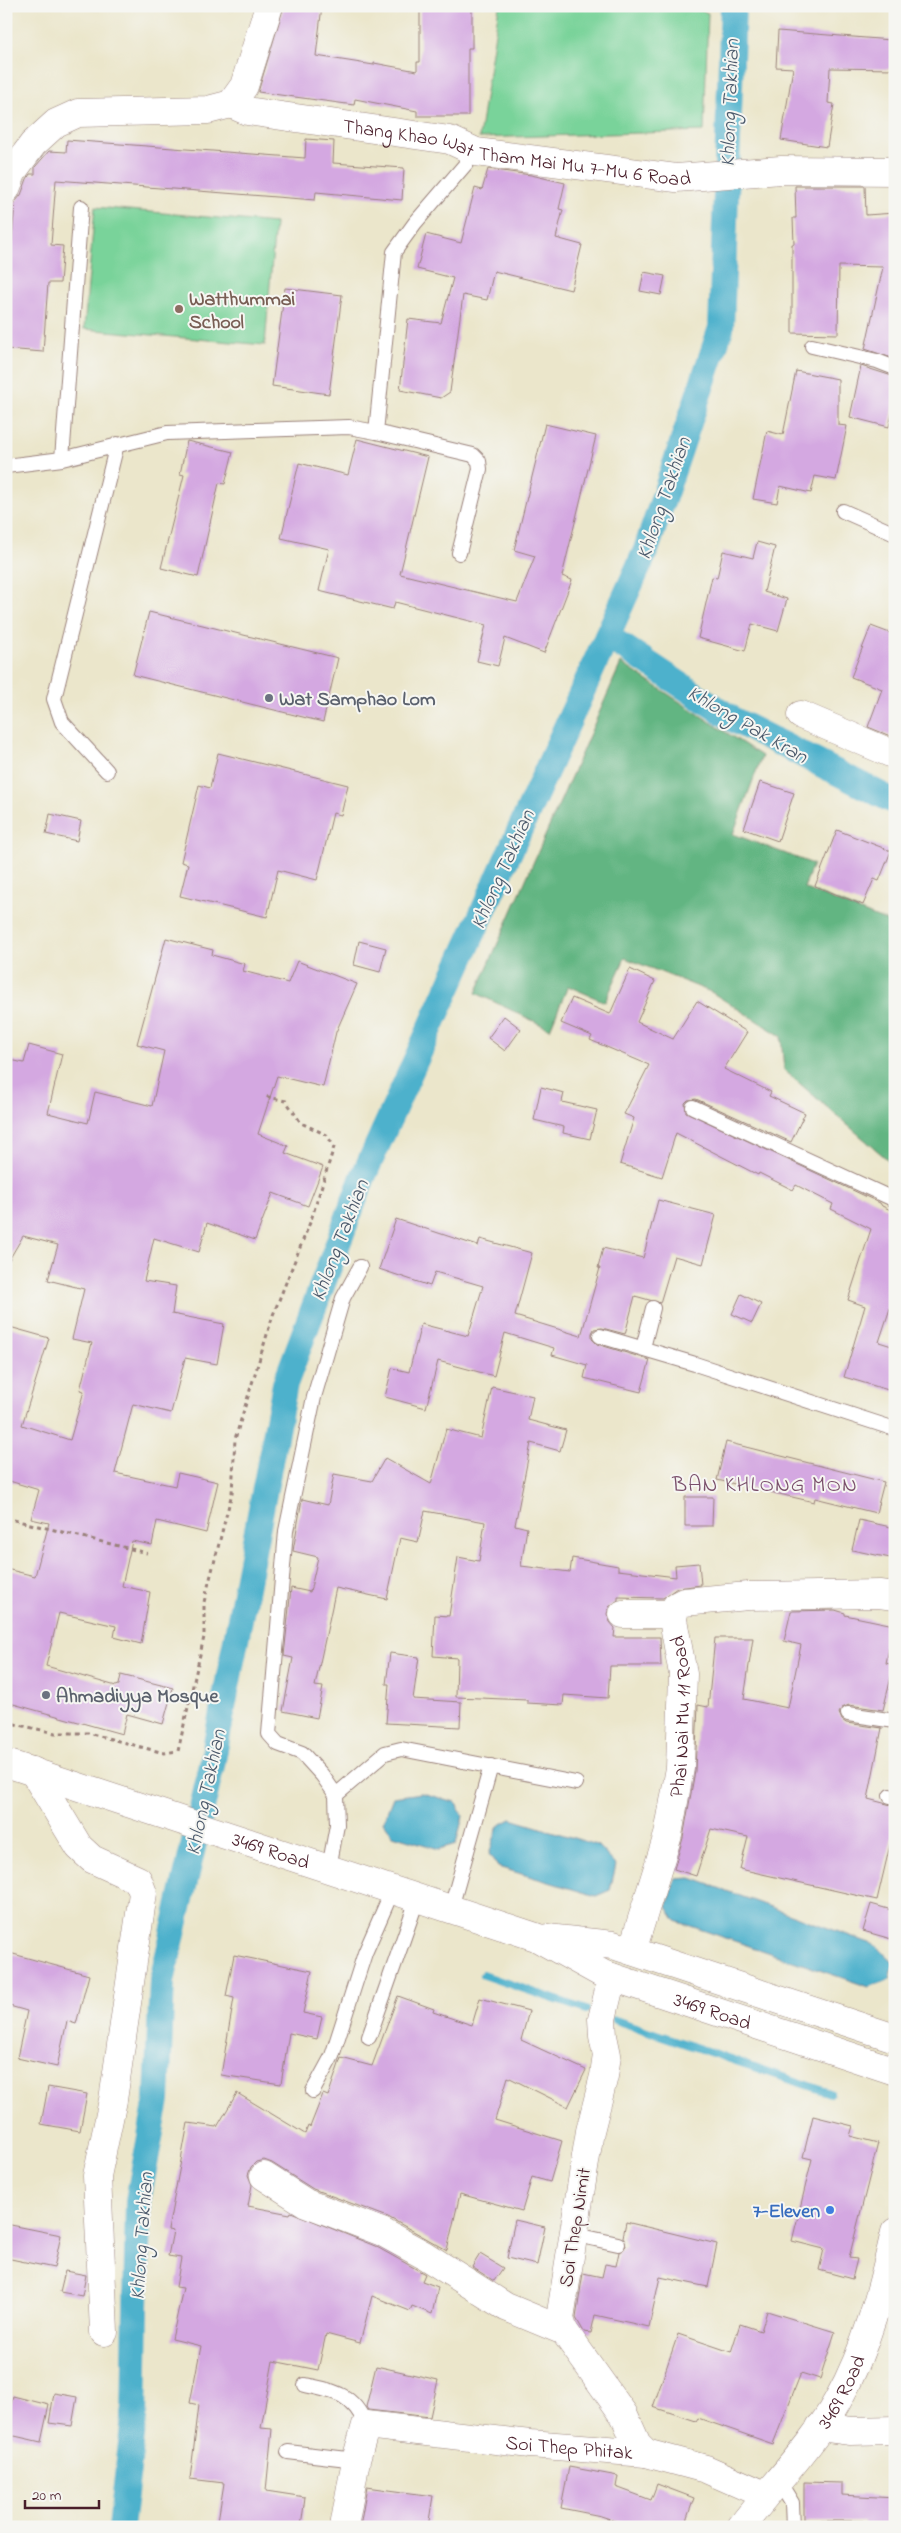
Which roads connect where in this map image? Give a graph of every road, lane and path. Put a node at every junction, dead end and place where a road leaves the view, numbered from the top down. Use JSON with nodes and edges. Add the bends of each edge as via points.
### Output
{"nodes":[{"id":1,"x":268,"y":6,"type":"edge"},
{"id":2,"x":231,"y":104,"type":"junction"},
{"id":3,"x":476,"y":152,"type":"junction"},
{"id":4,"x":895,"y":171,"type":"edge"},
{"id":5,"x":6,"y":189,"type":"edge"},
{"id":6,"x":81,"y":207,"type":"dead end"},
{"id":7,"x":812,"y":346,"type":"dead end"},
{"id":8,"x":895,"y":368,"type":"edge"},
{"id":9,"x":376,"y":432,"type":"junction"},
{"id":10,"x":117,"y":444,"type":"junction"},
{"id":11,"x":62,"y":459,"type":"junction"},
{"id":12,"x":6,"y":466,"type":"edge"},
{"id":13,"x":844,"y":512,"type":"dead end"},
{"id":14,"x":895,"y":534,"type":"edge"},
{"id":15,"x":459,"y":553,"type":"dead end"},
{"id":16,"x":801,"y":715,"type":"dead end"},
{"id":17,"x":895,"y":755,"type":"edge"},
{"id":18,"x":107,"y":771,"type":"dead end"},
{"id":19,"x":264,"y":1096,"type":"dead end"},
{"id":20,"x":693,"y":1107,"type":"dead end"},
{"id":21,"x":895,"y":1200,"type":"edge"},
{"id":22,"x":360,"y":1267,"type":"dead end"},
{"id":23,"x":653,"y":1308,"type":"dead end"},
{"id":24,"x":600,"y":1336,"type":"dead end"},
{"id":25,"x":643,"y":1348,"type":"junction"},
{"id":26,"x":895,"y":1429,"type":"edge"},
{"id":27,"x":6,"y":1518,"type":"edge"},
{"id":28,"x":147,"y":1552,"type":"dead end"},
{"id":29,"x":895,"y":1596,"type":"edge"},
{"id":30,"x":623,"y":1614,"type":"dead end"},
{"id":31,"x":672,"y":1614,"type":"junction"},
{"id":32,"x":848,"y":1714,"type":"dead end"},
{"id":33,"x":895,"y":1721,"type":"edge"},
{"id":34,"x":6,"y":1722,"type":"edge"},
{"id":35,"x":6,"y":1763,"type":"edge"},
{"id":36,"x":492,"y":1766,"type":"junction"},
{"id":37,"x":33,"y":1771,"type":"junction"},
{"id":38,"x":576,"y":1783,"type":"dead end"},
{"id":39,"x":336,"y":1795,"type":"junction"},
{"id":40,"x":329,"y":1868,"type":"junction"},
{"id":41,"x":405,"y":1893,"type":"junction"},
{"id":42,"x":451,"y":1908,"type":"junction"},
{"id":43,"x":536,"y":1937,"type":"junction"},
{"id":44,"x":632,"y":1951,"type":"junction"},
{"id":45,"x":612,"y":1977,"type":"junction"},
{"id":46,"x":369,"y":2037,"type":"dead end"},
{"id":47,"x":895,"y":2038,"type":"edge"},
{"id":48,"x":895,"y":2071,"type":"edge"},
{"id":49,"x":313,"y":2090,"type":"dead end"},
{"id":50,"x":264,"y":2176,"type":"dead end"},
{"id":51,"x":895,"y":2232,"type":"edge"},
{"id":52,"x":572,"y":2234,"type":"junction"},
{"id":53,"x":618,"y":2244,"type":"dead end"},
{"id":54,"x":564,"y":2331,"type":"junction"},
{"id":55,"x":104,"y":2332,"type":"dead end"},
{"id":56,"x":305,"y":2385,"type":"dead end"},
{"id":57,"x":366,"y":2425,"type":"junction"},
{"id":58,"x":820,"y":2427,"type":"junction"},
{"id":59,"x":895,"y":2430,"type":"edge"},
{"id":60,"x":288,"y":2452,"type":"dead end"},
{"id":61,"x":646,"y":2454,"type":"junction"},
{"id":62,"x":356,"y":2460,"type":"junction"},
{"id":63,"x":771,"y":2488,"type":"junction"},
{"id":64,"x":344,"y":2527,"type":"edge"},
{"id":65,"x":741,"y":2527,"type":"edge"},
{"id":66,"x":793,"y":2527,"type":"edge"}],
"edges":[{"from":1,"to":2,"type":"street","via":[[244,86]]},
{"from":2,"to":3,"type":"street","name":"Thang Khao Wat Tham Mai Mu 7-Mu 6 Road","via":[[247,111],[450,140]]},
{"from":2,"to":5,"type":"street","via":[[208,110],[78,113],[56,123],[33,144],[12,170]]},
{"from":3,"to":4,"type":"street","name":"Thang Khao Wat Tham Mai Mu 7-Mu 6 Road","via":[[676,178],[781,170]]},
{"from":3,"to":9,"type":"lane","via":[[394,252]]},
{"from":6,"to":11,"type":"lane"},
{"from":7,"to":8,"type":"lane"},
{"from":9,"to":10,"type":"lane","via":[[350,427],[167,434]]},
{"from":9,"to":15,"type":"lane","via":[[473,455],[479,461],[480,469]]},
{"from":10,"to":11,"type":"lane"},
{"from":10,"to":18,"type":"lane","via":[[54,699],[62,722]]},
{"from":11,"to":12,"type":"lane"},
{"from":13,"to":14,"type":"lane"},
{"from":16,"to":17,"type":"street"},
{"from":19,"to":34,"type":"path","via":[[286,1101],[301,1124],[327,1135],[334,1147],[311,1220],[273,1315],[235,1439],[232,1493],[204,1602],[204,1637],[178,1751],[164,1753],[88,1733],[55,1733]]},
{"from":20,"to":21,"type":"lane"},
{"from":22,"to":39,"type":"lane","via":[[342,1298],[314,1398],[286,1531],[269,1734],[278,1744],[302,1753]]},
{"from":23,"to":25,"type":"lane"},
{"from":24,"to":25,"type":"lane"},
{"from":25,"to":26,"type":"lane"},
{"from":27,"to":28,"type":"path"},
{"from":29,"to":31,"type":"street","name":"Phai Nai Mu 11 Road","via":[[748,1596],[684,1602],[676,1606]]},
{"from":30,"to":31,"type":"street"},
{"from":31,"to":44,"type":"street","name":"Phai Nai Mu 11 Road","via":[[683,1674],[680,1768],[668,1835]]},
{"from":32,"to":33,"type":"lane"},
{"from":35,"to":37,"type":"street","name":"3469 Road"},
{"from":36,"to":38,"type":"lane"},
{"from":36,"to":39,"type":"lane","via":[[401,1749],[385,1753]]},
{"from":36,"to":42,"type":"lane"},
{"from":37,"to":40,"type":"street","name":"3469 Road"},
{"from":37,"to":55,"type":"street","via":[[79,1847],[92,1859],[138,1880],[143,1893],[113,2100],[97,2176]]},
{"from":39,"to":40,"type":"lane","via":[[337,1825]]},
{"from":40,"to":41,"type":"street","name":"3469 Road"},
{"from":41,"to":42,"type":"street","name":"3469 Road"},
{"from":41,"to":46,"type":"lane"},
{"from":41,"to":49,"type":"lane","via":[[365,1952],[332,2056]]},
{"from":42,"to":43,"type":"street","name":"3469 Road"},
{"from":43,"to":44,"type":"street","name":"3469 Road","via":[[613,1945]]},
{"from":43,"to":45,"type":"street","name":"3469 Road"},
{"from":44,"to":47,"type":"street","name":"3469 Road"},
{"from":45,"to":48,"type":"street","name":"3469 Road"},
{"from":45,"to":52,"type":"street","name":"Soi Thep Nimit","via":[[602,2019],[607,2056],[604,2076],[590,2131]]},
{"from":50,"to":54,"type":"street","via":[[306,2203],[382,2232],[506,2307]]},
{"from":51,"to":58,"type":"street","name":"3469 Road","via":[[884,2282],[866,2336],[838,2400]]},
{"from":52,"to":53,"type":"lane"},
{"from":52,"to":54,"type":"street","name":"Soi Thep Nimit","via":[[560,2319]]},
{"from":54,"to":61,"type":"street","name":"Soi Thep Nimit","via":[[624,2416],[637,2444]]},
{"from":56,"to":57,"type":"lane","via":[[335,2391],[350,2400]]},
{"from":57,"to":61,"type":"street","name":"Soi Thep Phitak"},
{"from":57,"to":62,"type":"street"},
{"from":58,"to":59,"type":"street","via":[[851,2431]]},
{"from":58,"to":63,"type":"street","name":"3469 Road"},
{"from":60,"to":62,"type":"lane"},
{"from":61,"to":63,"type":"street","name":"Soi Thep Phitak"},
{"from":62,"to":64,"type":"street"},
{"from":63,"to":65,"type":"street","name":"3469 Road"},
{"from":63,"to":66,"type":"lane","via":[[792,2503]]}]}
